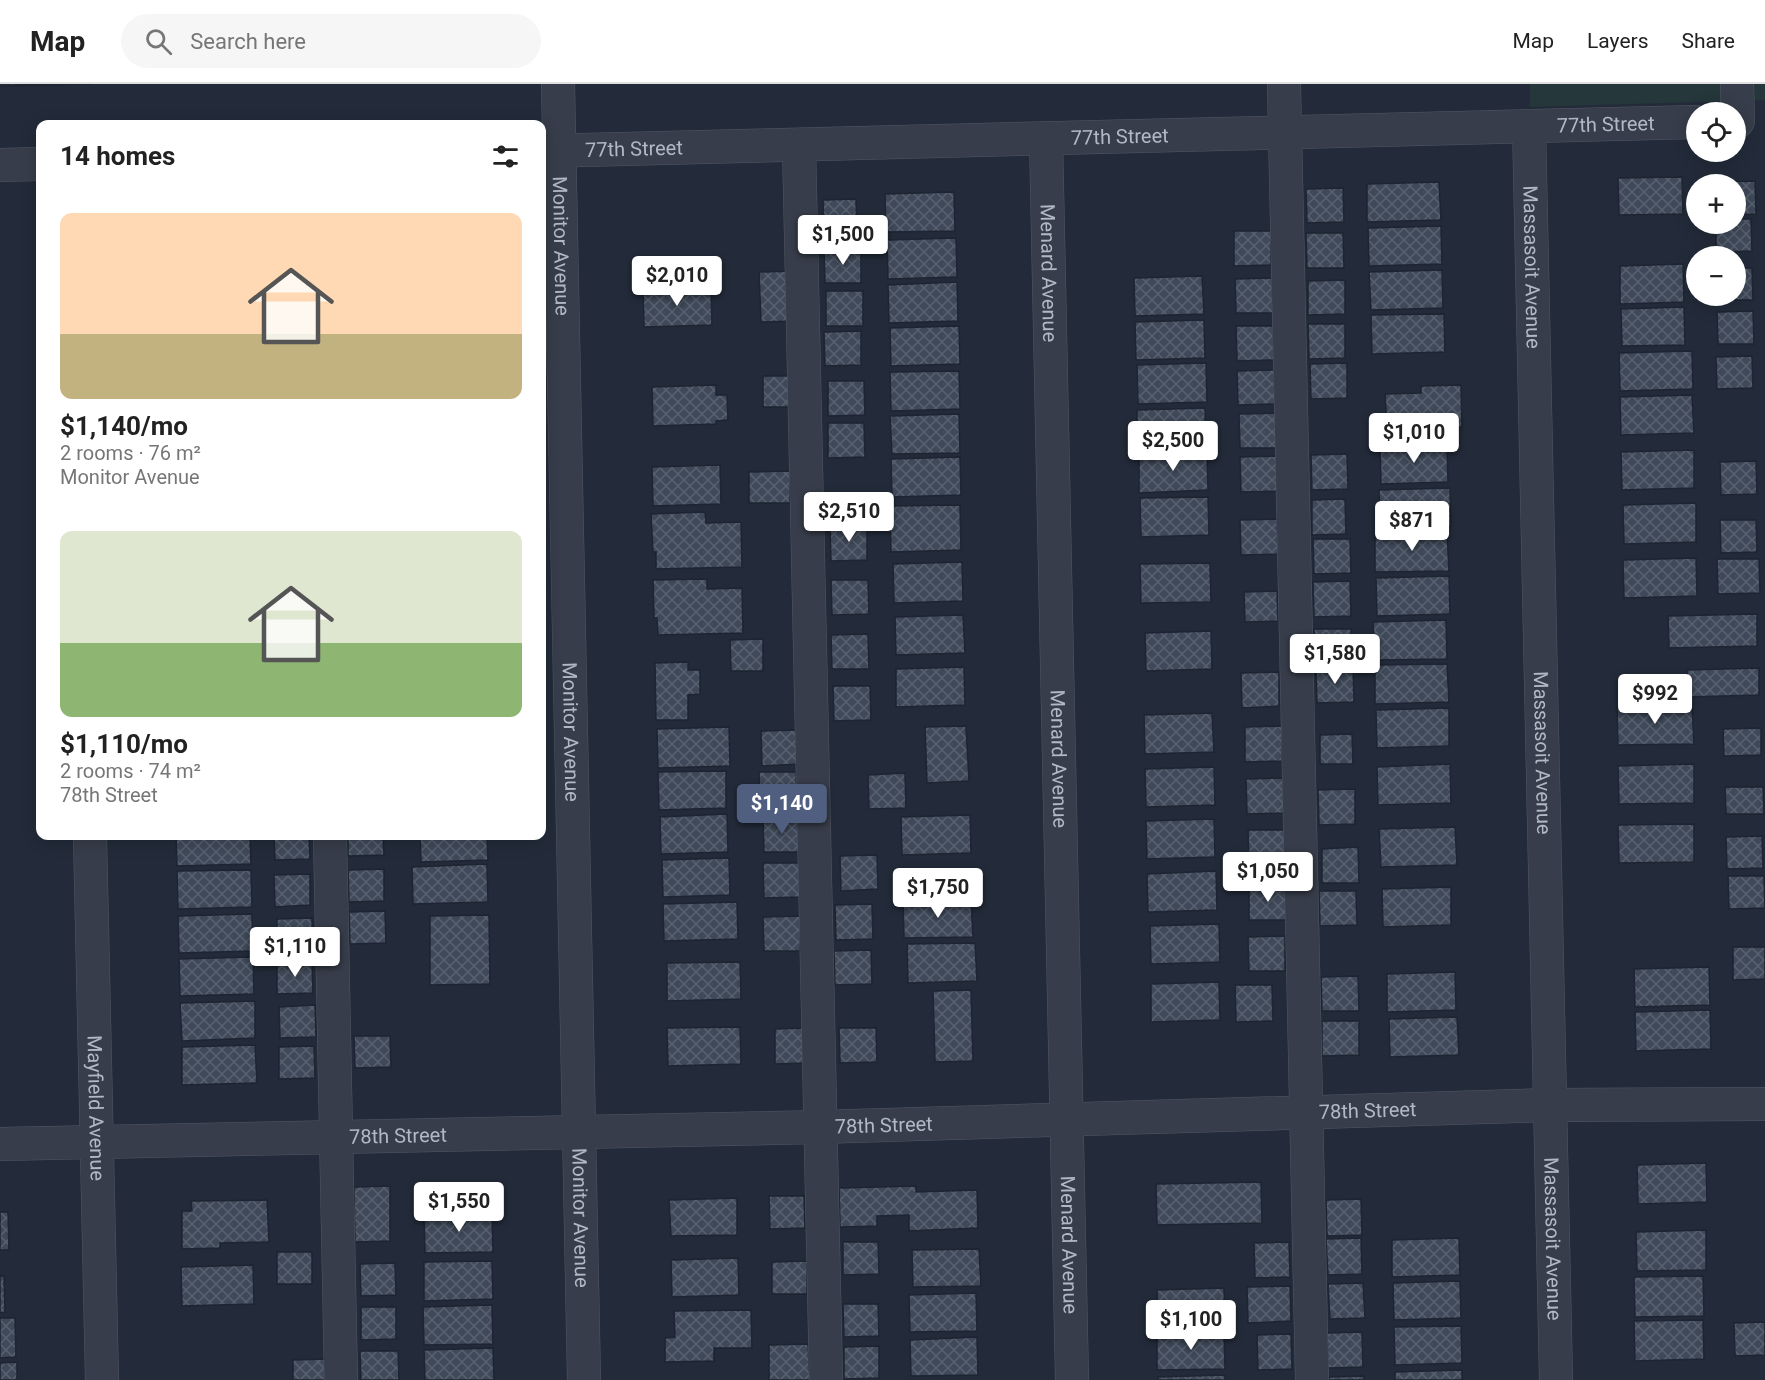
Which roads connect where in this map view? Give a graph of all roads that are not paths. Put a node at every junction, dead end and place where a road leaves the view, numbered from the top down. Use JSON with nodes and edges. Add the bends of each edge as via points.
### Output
{"nodes":[{"id":1,"x":558,"y":84,"type":"edge"},
{"id":2,"x":1284,"y":84,"type":"edge"},
{"id":3,"x":1737,"y":84,"type":"edge"},
{"id":4,"x":1742,"y":102,"type":"edge"},
{"id":5,"x":1686,"y":122,"type":"edge"},
{"id":6,"x":1529,"y":126,"type":"junction"},
{"id":7,"x":1285,"y":132,"type":"junction"},
{"id":8,"x":1046,"y":138,"type":"junction"},
{"id":9,"x":799,"y":145,"type":"junction"},
{"id":10,"x":550,"y":151,"type":"edge"},
{"id":11,"x":36,"y":164,"type":"edge"},
{"id":12,"x":0,"y":165,"type":"edge"},
{"id":13,"x":90,"y":840,"type":"edge"},
{"id":14,"x":330,"y":840,"type":"edge"},
{"id":15,"x":1765,"y":1104,"type":"edge"},
{"id":16,"x":1550,"y":1106,"type":"junction"},
{"id":17,"x":1306,"y":1112,"type":"junction"},
{"id":18,"x":1067,"y":1119,"type":"junction"},
{"id":19,"x":820,"y":1127,"type":"junction"},
{"id":20,"x":579,"y":1131,"type":"junction"},
{"id":21,"x":335,"y":1136,"type":"junction"},
{"id":22,"x":96,"y":1142,"type":"junction"},
{"id":23,"x":0,"y":1144,"type":"edge"},
{"id":24,"x":102,"y":1380,"type":"edge"},
{"id":25,"x":342,"y":1380,"type":"edge"},
{"id":26,"x":584,"y":1380,"type":"edge"},
{"id":27,"x":826,"y":1380,"type":"edge"},
{"id":28,"x":1072,"y":1380,"type":"edge"},
{"id":29,"x":1312,"y":1380,"type":"edge"},
{"id":30,"x":1556,"y":1380,"type":"edge"}],
"edges":[{"from":1,"to":10,"type":"street","name":"Monitor Avenue"},
{"from":2,"to":7,"type":"street"},
{"from":3,"to":4,"type":"street"},
{"from":5,"to":6,"type":"street","name":"77th Street"},
{"from":6,"to":7,"type":"street","name":"77th Street"},
{"from":6,"to":16,"type":"street","name":"Massasoit Avenue"},
{"from":7,"to":8,"type":"street","name":"77th Street"},
{"from":7,"to":17,"type":"street"},
{"from":8,"to":9,"type":"street","name":"77th Street"},
{"from":8,"to":18,"type":"street","name":"Menard Avenue"},
{"from":9,"to":10,"type":"street","name":"77th Street"},
{"from":9,"to":19,"type":"street"},
{"from":10,"to":20,"type":"street","name":"Monitor Avenue"},
{"from":11,"to":12,"type":"street"},
{"from":13,"to":22,"type":"street","name":"Mayfield Avenue"},
{"from":14,"to":21,"type":"street"},
{"from":15,"to":16,"type":"street","name":"78th Street"},
{"from":16,"to":17,"type":"street","name":"78th Street"},
{"from":16,"to":30,"type":"street","name":"Massasoit Avenue"},
{"from":17,"to":18,"type":"street","name":"78th Street"},
{"from":17,"to":29,"type":"street"},
{"from":18,"to":19,"type":"street","name":"78th Street"},
{"from":18,"to":28,"type":"street","name":"Menard Avenue"},
{"from":19,"to":20,"type":"street","name":"78th Street"},
{"from":19,"to":27,"type":"street"},
{"from":20,"to":21,"type":"street","name":"78th Street"},
{"from":20,"to":26,"type":"street","name":"Monitor Avenue"},
{"from":21,"to":22,"type":"street","name":"78th Street"},
{"from":21,"to":25,"type":"street"},
{"from":22,"to":23,"type":"street","name":"78th Street"},
{"from":22,"to":24,"type":"street","name":"Mayfield Avenue"}]}
